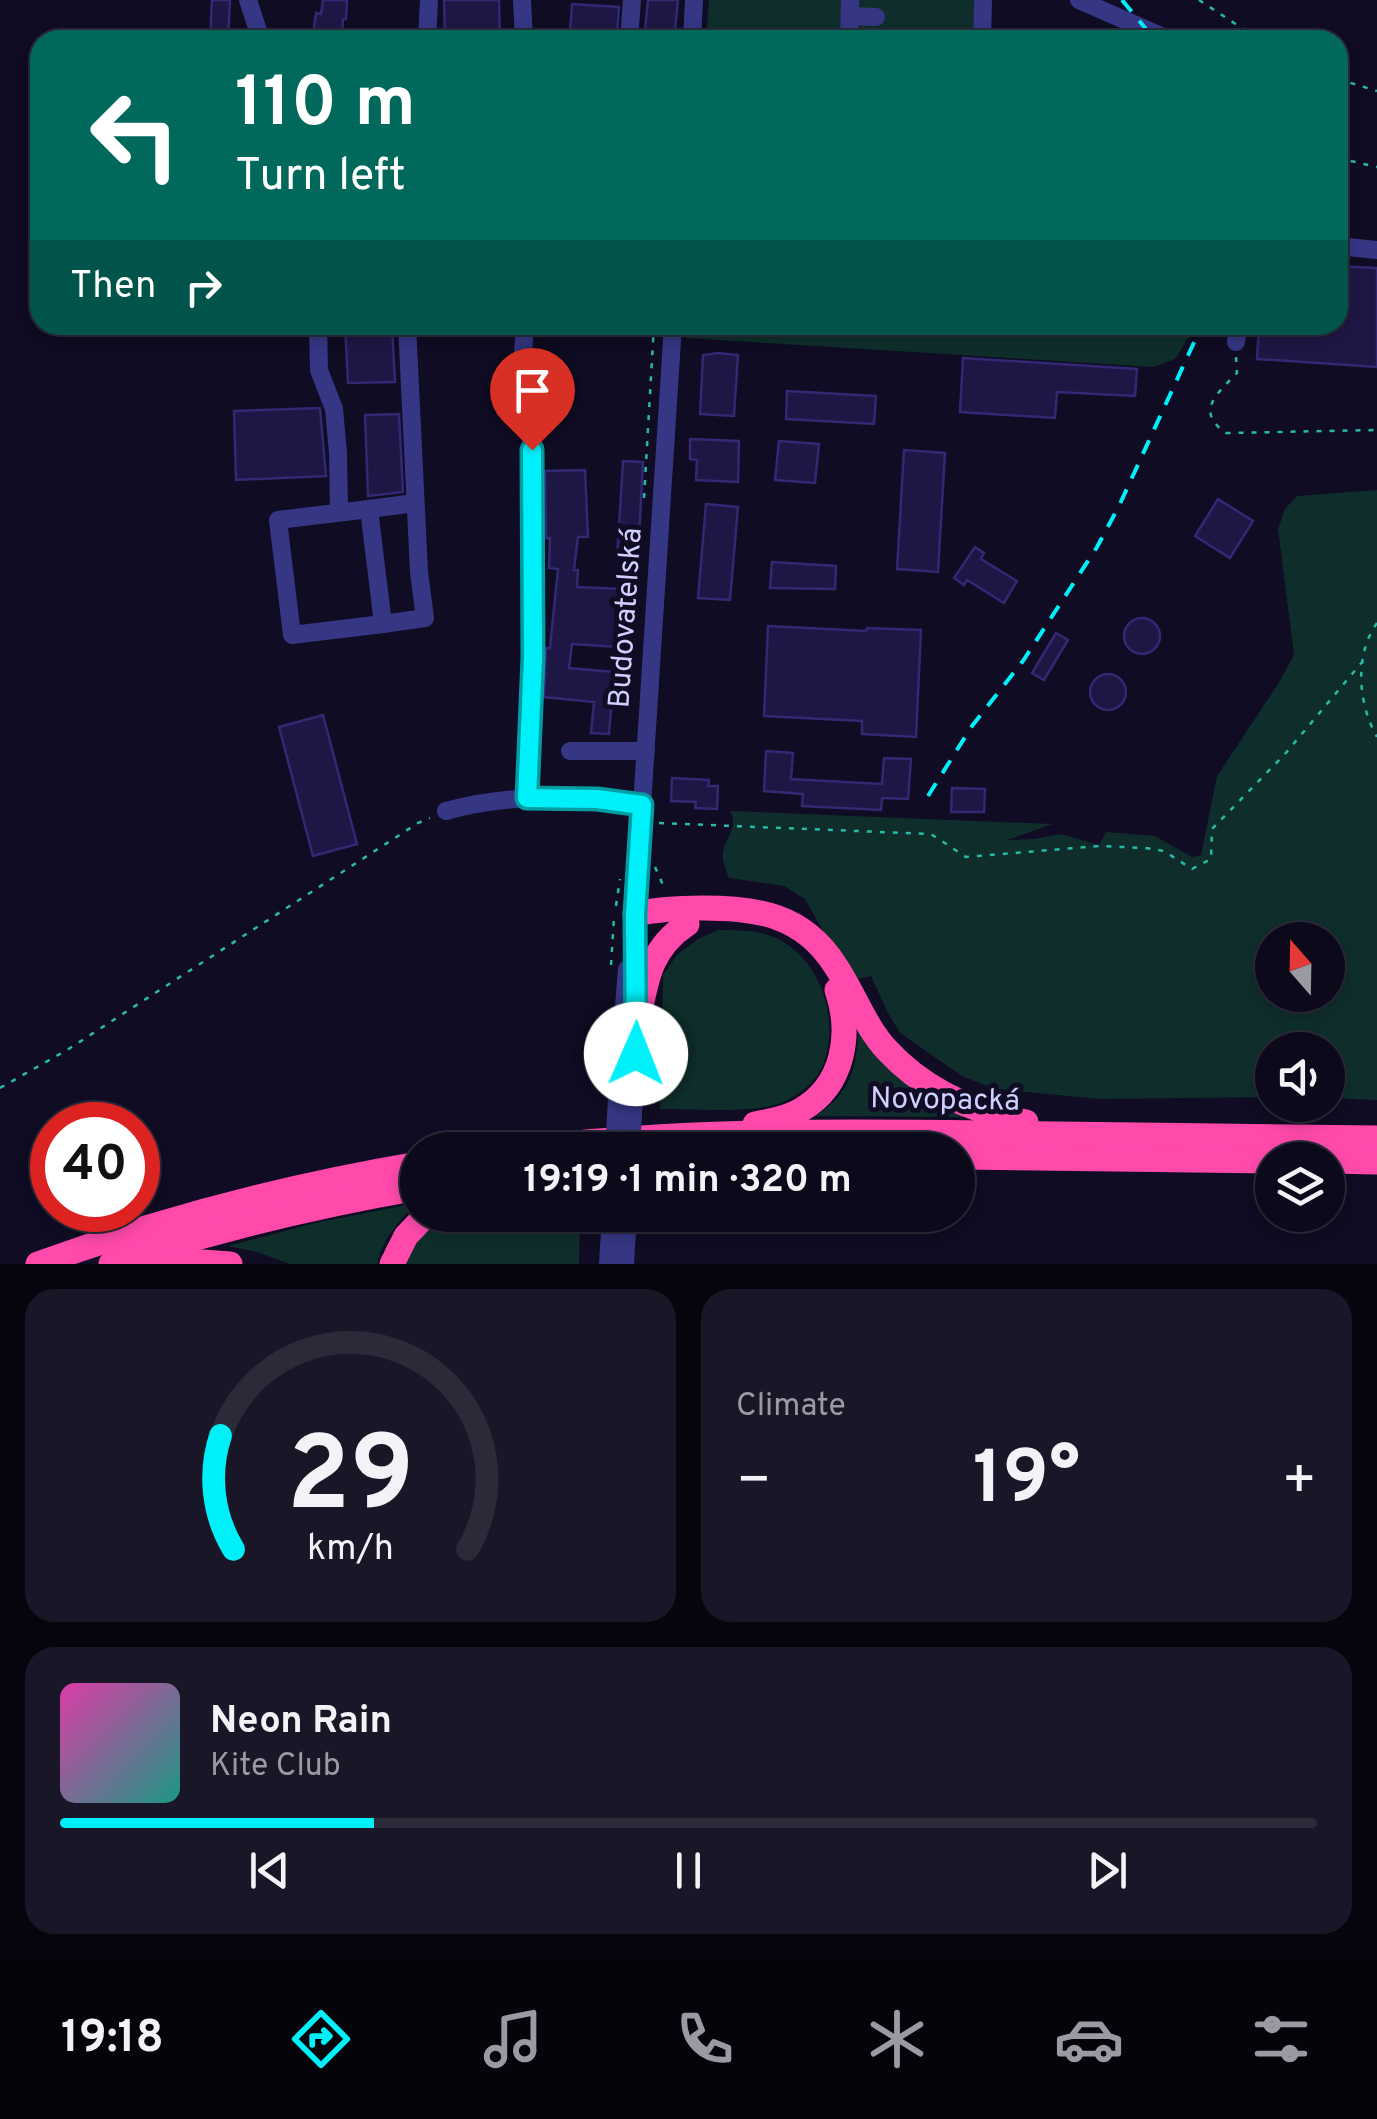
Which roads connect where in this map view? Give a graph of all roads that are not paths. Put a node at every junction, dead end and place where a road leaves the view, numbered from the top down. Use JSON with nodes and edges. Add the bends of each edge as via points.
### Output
{"nodes":[{"id":1,"x":248,"y":0,"type":"edge"},
{"id":2,"x":429,"y":0,"type":"edge"},
{"id":3,"x":522,"y":0,"type":"edge"},
{"id":4,"x":632,"y":0,"type":"edge"},
{"id":5,"x":694,"y":0,"type":"edge"},
{"id":6,"x":983,"y":0,"type":"edge"},
{"id":7,"x":1079,"y":0,"type":"edge"},
{"id":8,"x":850,"y":8,"type":"edge"},
{"id":9,"x":876,"y":17,"type":"dead end"},
{"id":10,"x":258,"y":30,"type":"edge"},
{"id":11,"x":428,"y":30,"type":"edge"},
{"id":12,"x":524,"y":30,"type":"edge"},
{"id":13,"x":630,"y":30,"type":"edge"},
{"id":14,"x":692,"y":30,"type":"edge"},
{"id":15,"x":982,"y":30,"type":"edge"},
{"id":16,"x":1147,"y":30,"type":"edge"},
{"id":17,"x":1348,"y":247,"type":"edge"},
{"id":18,"x":1377,"y":250,"type":"edge"},
{"id":19,"x":318,"y":335,"type":"edge"},
{"id":20,"x":407,"y":335,"type":"edge"},
{"id":21,"x":524,"y":335,"type":"edge"},
{"id":22,"x":672,"y":335,"type":"edge"},
{"id":23,"x":415,"y":503,"type":"junction"},
{"id":24,"x":369,"y":509,"type":"junction"},
{"id":25,"x":339,"y":512,"type":"junction"},
{"id":26,"x":383,"y":624,"type":"junction"},
{"id":27,"x":646,"y":750,"type":"junction"},
{"id":28,"x":570,"y":751,"type":"dead end"},
{"id":29,"x":527,"y":798,"type":"junction"},
{"id":30,"x":642,"y":805,"type":"junction"},
{"id":31,"x":446,"y":810,"type":"road end"},
{"id":32,"x":635,"y":914,"type":"junction"},
{"id":33,"x":687,"y":924,"type":"junction"},
{"id":34,"x":637,"y":1028,"type":"junction"},
{"id":35,"x":626,"y":1080,"type":"junction"},
{"id":36,"x":617,"y":1132,"type":"edge"},
{"id":37,"x":630,"y":1132,"type":"edge"},
{"id":38,"x":710,"y":1132,"type":"edge"},
{"id":39,"x":975,"y":1133,"type":"edge"},
{"id":40,"x":1096,"y":1135,"type":"junction"},
{"id":41,"x":1377,"y":1138,"type":"edge"},
{"id":42,"x":975,"y":1157,"type":"edge"},
{"id":43,"x":1255,"y":1160,"type":"edge"},
{"id":44,"x":1345,"y":1161,"type":"edge"},
{"id":45,"x":1377,"y":1162,"type":"edge"},
{"id":46,"x":400,"y":1167,"type":"edge"},
{"id":47,"x":400,"y":1192,"type":"edge"},
{"id":48,"x":410,"y":1232,"type":"edge"},
{"id":49,"x":616,"y":1232,"type":"edge"},
{"id":50,"x":621,"y":1232,"type":"edge"},
{"id":51,"x":38,"y":1264,"type":"edge"},
{"id":52,"x":111,"y":1264,"type":"edge"},
{"id":53,"x":155,"y":1264,"type":"edge"},
{"id":54,"x":230,"y":1264,"type":"edge"},
{"id":55,"x":392,"y":1264,"type":"edge"},
{"id":56,"x":608,"y":1264,"type":"edge"},
{"id":57,"x":625,"y":1264,"type":"edge"}],
"edges":[{"from":1,"to":10,"type":"street"},
{"from":2,"to":11,"type":"street"},
{"from":3,"to":12,"type":"street"},
{"from":4,"to":13,"type":"street"},
{"from":5,"to":14,"type":"street"},
{"from":6,"to":15,"type":"street"},
{"from":7,"to":16,"type":"street"},
{"from":8,"to":9,"type":"street"},
{"from":17,"to":18,"type":"street"},
{"from":19,"to":25,"type":"street","via":[[319,370],[334,409]]},
{"from":20,"to":23,"type":"street"},
{"from":21,"to":29,"type":"street","via":[[521,375],[531,422],[534,505]]},
{"from":22,"to":27,"type":"street","name":"Budovatelská"},
{"from":23,"to":24,"type":"street"},
{"from":23,"to":26,"type":"street","via":[[425,618]]},
{"from":24,"to":25,"type":"street"},
{"from":24,"to":26,"type":"street"},
{"from":25,"to":26,"type":"street","via":[[278,520],[292,635]]},
{"from":27,"to":28,"type":"street"},
{"from":27,"to":30,"type":"street","name":"Budovatelská"},
{"from":29,"to":30,"type":"street"},
{"from":29,"to":31,"type":"street"},
{"from":30,"to":32,"type":"street","name":"Budovatelská"},
{"from":32,"to":33,"type":"highway"},
{"from":32,"to":34,"type":"street","name":"Budovatelská"},
{"from":32,"to":35,"type":"street","name":"Budovatelská","via":[[624,984]]},
{"from":32,"to":40,"type":"highway","via":[[732,908],[794,925],[835,965],[886,1048],[923,1081],[976,1110]]},
{"from":33,"to":34,"type":"highway","via":[[652,961]]},
{"from":33,"to":38,"type":"highway","via":[[740,918],[791,934],[826,968],[845,1028],[834,1077],[804,1108]]},
{"from":34,"to":35,"type":"street","name":"Budovatelská"},
{"from":35,"to":36,"type":"street","name":"Budovatelská","bridge":true},
{"from":35,"to":37,"type":"street","name":"Budovatelská","bridge":true},
{"from":39,"to":40,"type":"highway","name":"Novopacká"},
{"from":40,"to":41,"type":"highway","name":"Novopacká"},
{"from":42,"to":43,"type":"highway","name":"Novopacká"},
{"from":44,"to":45,"type":"highway"},
{"from":46,"to":51,"type":"highway","via":[[198,1212]]},
{"from":47,"to":52,"type":"highway","via":[[264,1220]]},
{"from":48,"to":55,"type":"highway"},
{"from":49,"to":56,"type":"street"},
{"from":50,"to":57,"type":"street"},
{"from":53,"to":54,"type":"highway"}]}
